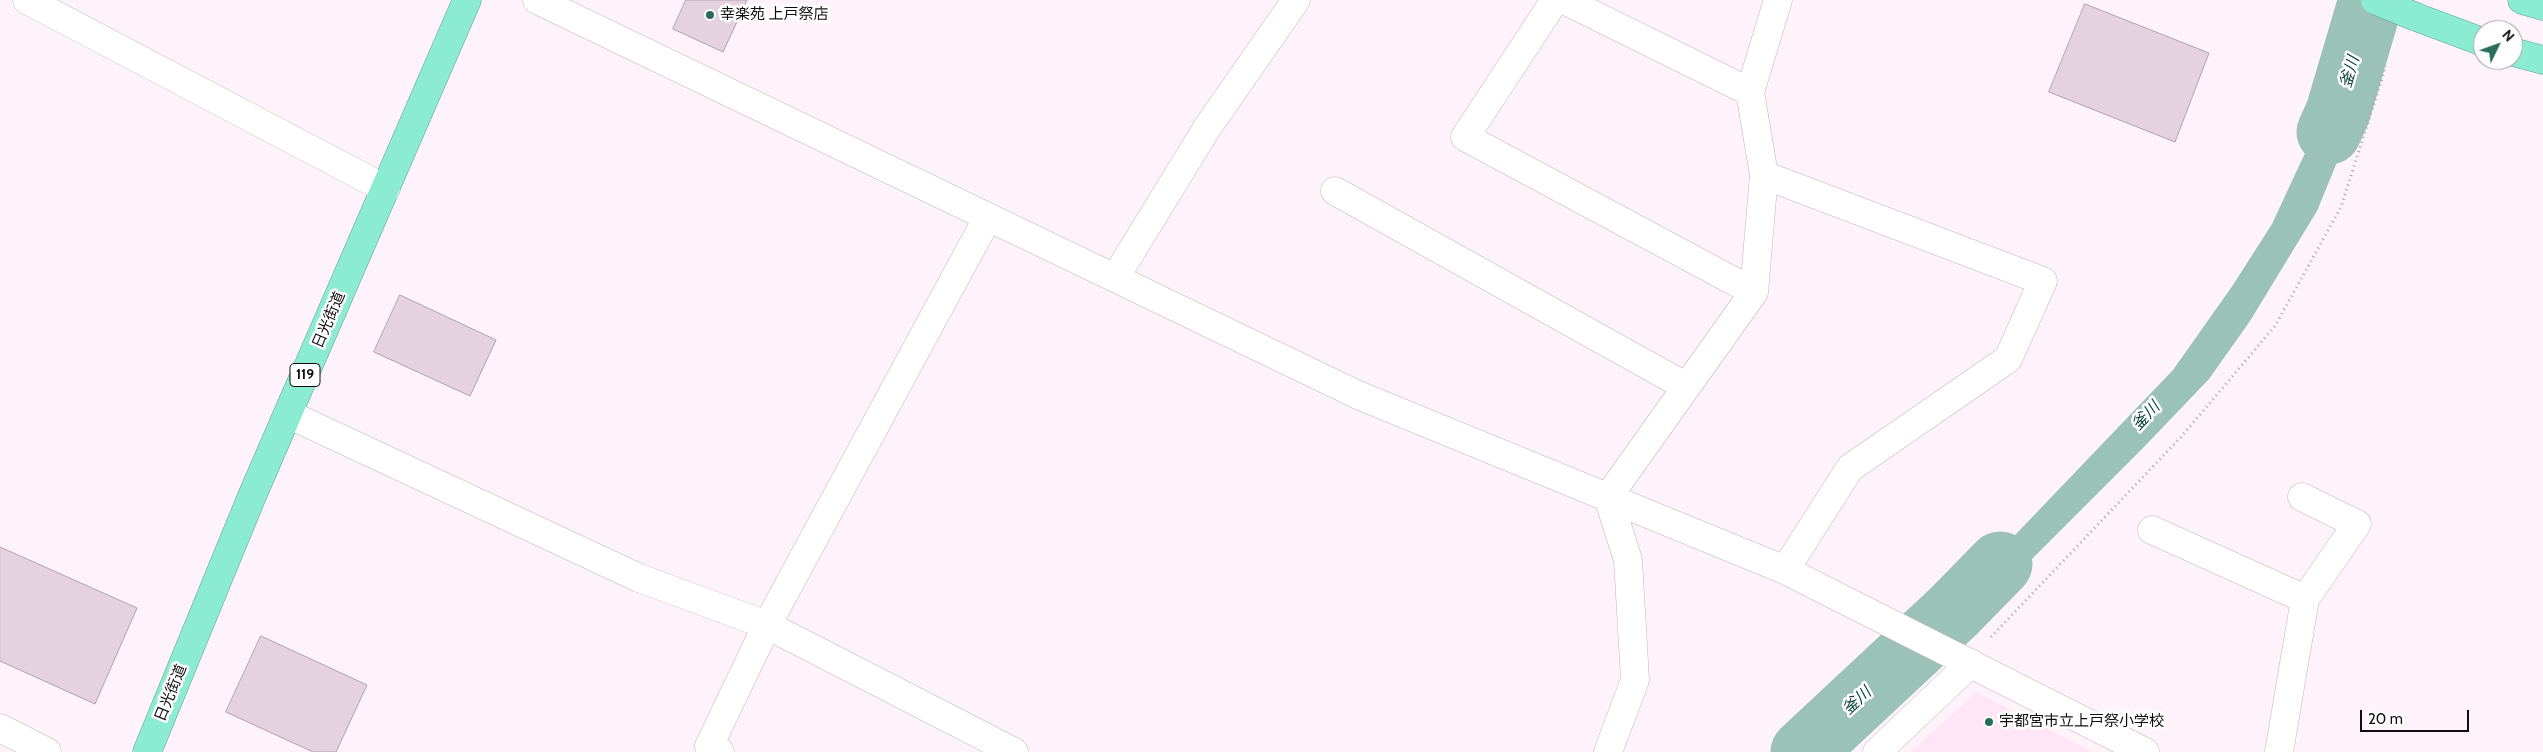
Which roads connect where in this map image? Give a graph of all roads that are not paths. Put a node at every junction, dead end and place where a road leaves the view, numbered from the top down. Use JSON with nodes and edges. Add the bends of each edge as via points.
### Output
{"nodes":[{"id":1,"x":27,"y":0,"type":"edge"},
{"id":2,"x":467,"y":0,"type":"edge"},
{"id":3,"x":537,"y":0,"type":"edge"},
{"id":4,"x":1296,"y":0,"type":"edge"},
{"id":5,"x":1555,"y":0,"type":"edge"},
{"id":6,"x":1564,"y":0,"type":"edge"},
{"id":7,"x":1778,"y":0,"type":"edge"},
{"id":8,"x":2376,"y":0,"type":"edge"},
{"id":9,"x":2522,"y":0,"type":"edge"},
{"id":10,"x":2543,"y":6,"type":"edge"},
{"id":11,"x":2473,"y":38,"type":"edge"},
{"id":12,"x":2523,"y":55,"type":"edge"},
{"id":13,"x":2543,"y":60,"type":"edge"},
{"id":14,"x":1750,"y":92,"type":"junction"},
{"id":15,"x":1764,"y":175,"type":"junction"},
{"id":16,"x":386,"y":189,"type":"junction"},
{"id":17,"x":1335,"y":191,"type":"dead end"},
{"id":18,"x":988,"y":216,"type":"junction"},
{"id":19,"x":1115,"y":278,"type":"junction"},
{"id":20,"x":1754,"y":292,"type":"junction"},
{"id":21,"x":1685,"y":386,"type":"junction"},
{"id":22,"x":288,"y":414,"type":"junction"},
{"id":23,"x":1608,"y":496,"type":"junction"},
{"id":24,"x":2302,"y":497,"type":"dead end"},
{"id":25,"x":2152,"y":530,"type":"dead end"},
{"id":26,"x":1785,"y":570,"type":"junction"},
{"id":27,"x":2305,"y":599,"type":"junction"},
{"id":28,"x":767,"y":625,"type":"junction"},
{"id":29,"x":1972,"y":663,"type":"junction"},
{"id":30,"x":0,"y":728,"type":"edge"},
{"id":31,"x":47,"y":752,"type":"edge"},
{"id":32,"x":146,"y":752,"type":"edge"},
{"id":33,"x":720,"y":752,"type":"edge"},
{"id":34,"x":1014,"y":752,"type":"edge"},
{"id":35,"x":1608,"y":752,"type":"edge"},
{"id":36,"x":1877,"y":752,"type":"edge"},
{"id":37,"x":2145,"y":752,"type":"edge"},
{"id":38,"x":2279,"y":752,"type":"edge"}],
"edges":[{"from":1,"to":16,"type":"street"},
{"from":2,"to":16,"type":"highway","name":"日光街道","number":"119"},
{"from":3,"to":18,"type":"street"},
{"from":4,"to":19,"type":"street","via":[[1207,128]]},
{"from":5,"to":20,"type":"street","via":[[1465,137]]},
{"from":6,"to":14,"type":"street"},
{"from":7,"to":14,"type":"street"},
{"from":8,"to":11,"type":"highway","bridge":true},
{"from":9,"to":10,"type":"highway"},
{"from":12,"to":13,"type":"highway"},
{"from":14,"to":15,"type":"street"},
{"from":15,"to":20,"type":"street"},
{"from":15,"to":26,"type":"street","via":[[2043,281],[2008,359],[1850,468]]},
{"from":16,"to":22,"type":"highway","name":"日光街道","number":"119"},
{"from":17,"to":21,"type":"street"},
{"from":18,"to":19,"type":"street"},
{"from":18,"to":28,"type":"street"},
{"from":19,"to":23,"type":"street","via":[[1358,395]]},
{"from":20,"to":21,"type":"street"},
{"from":21,"to":23,"type":"street"},
{"from":22,"to":28,"type":"street","via":[[639,578]]},
{"from":22,"to":32,"type":"highway","name":"日光街道","number":"119"},
{"from":23,"to":26,"type":"street"},
{"from":23,"to":35,"type":"street","via":[[1628,560],[1635,680]]},
{"from":24,"to":27,"type":"street","via":[[2357,524]]},
{"from":25,"to":27,"type":"street"},
{"from":26,"to":29,"type":"street"},
{"from":27,"to":38,"type":"street"},
{"from":28,"to":33,"type":"street","via":[[709,746]]},
{"from":28,"to":34,"type":"street"},
{"from":29,"to":36,"type":"street"},
{"from":29,"to":37,"type":"street"},
{"from":30,"to":31,"type":"street"}]}
